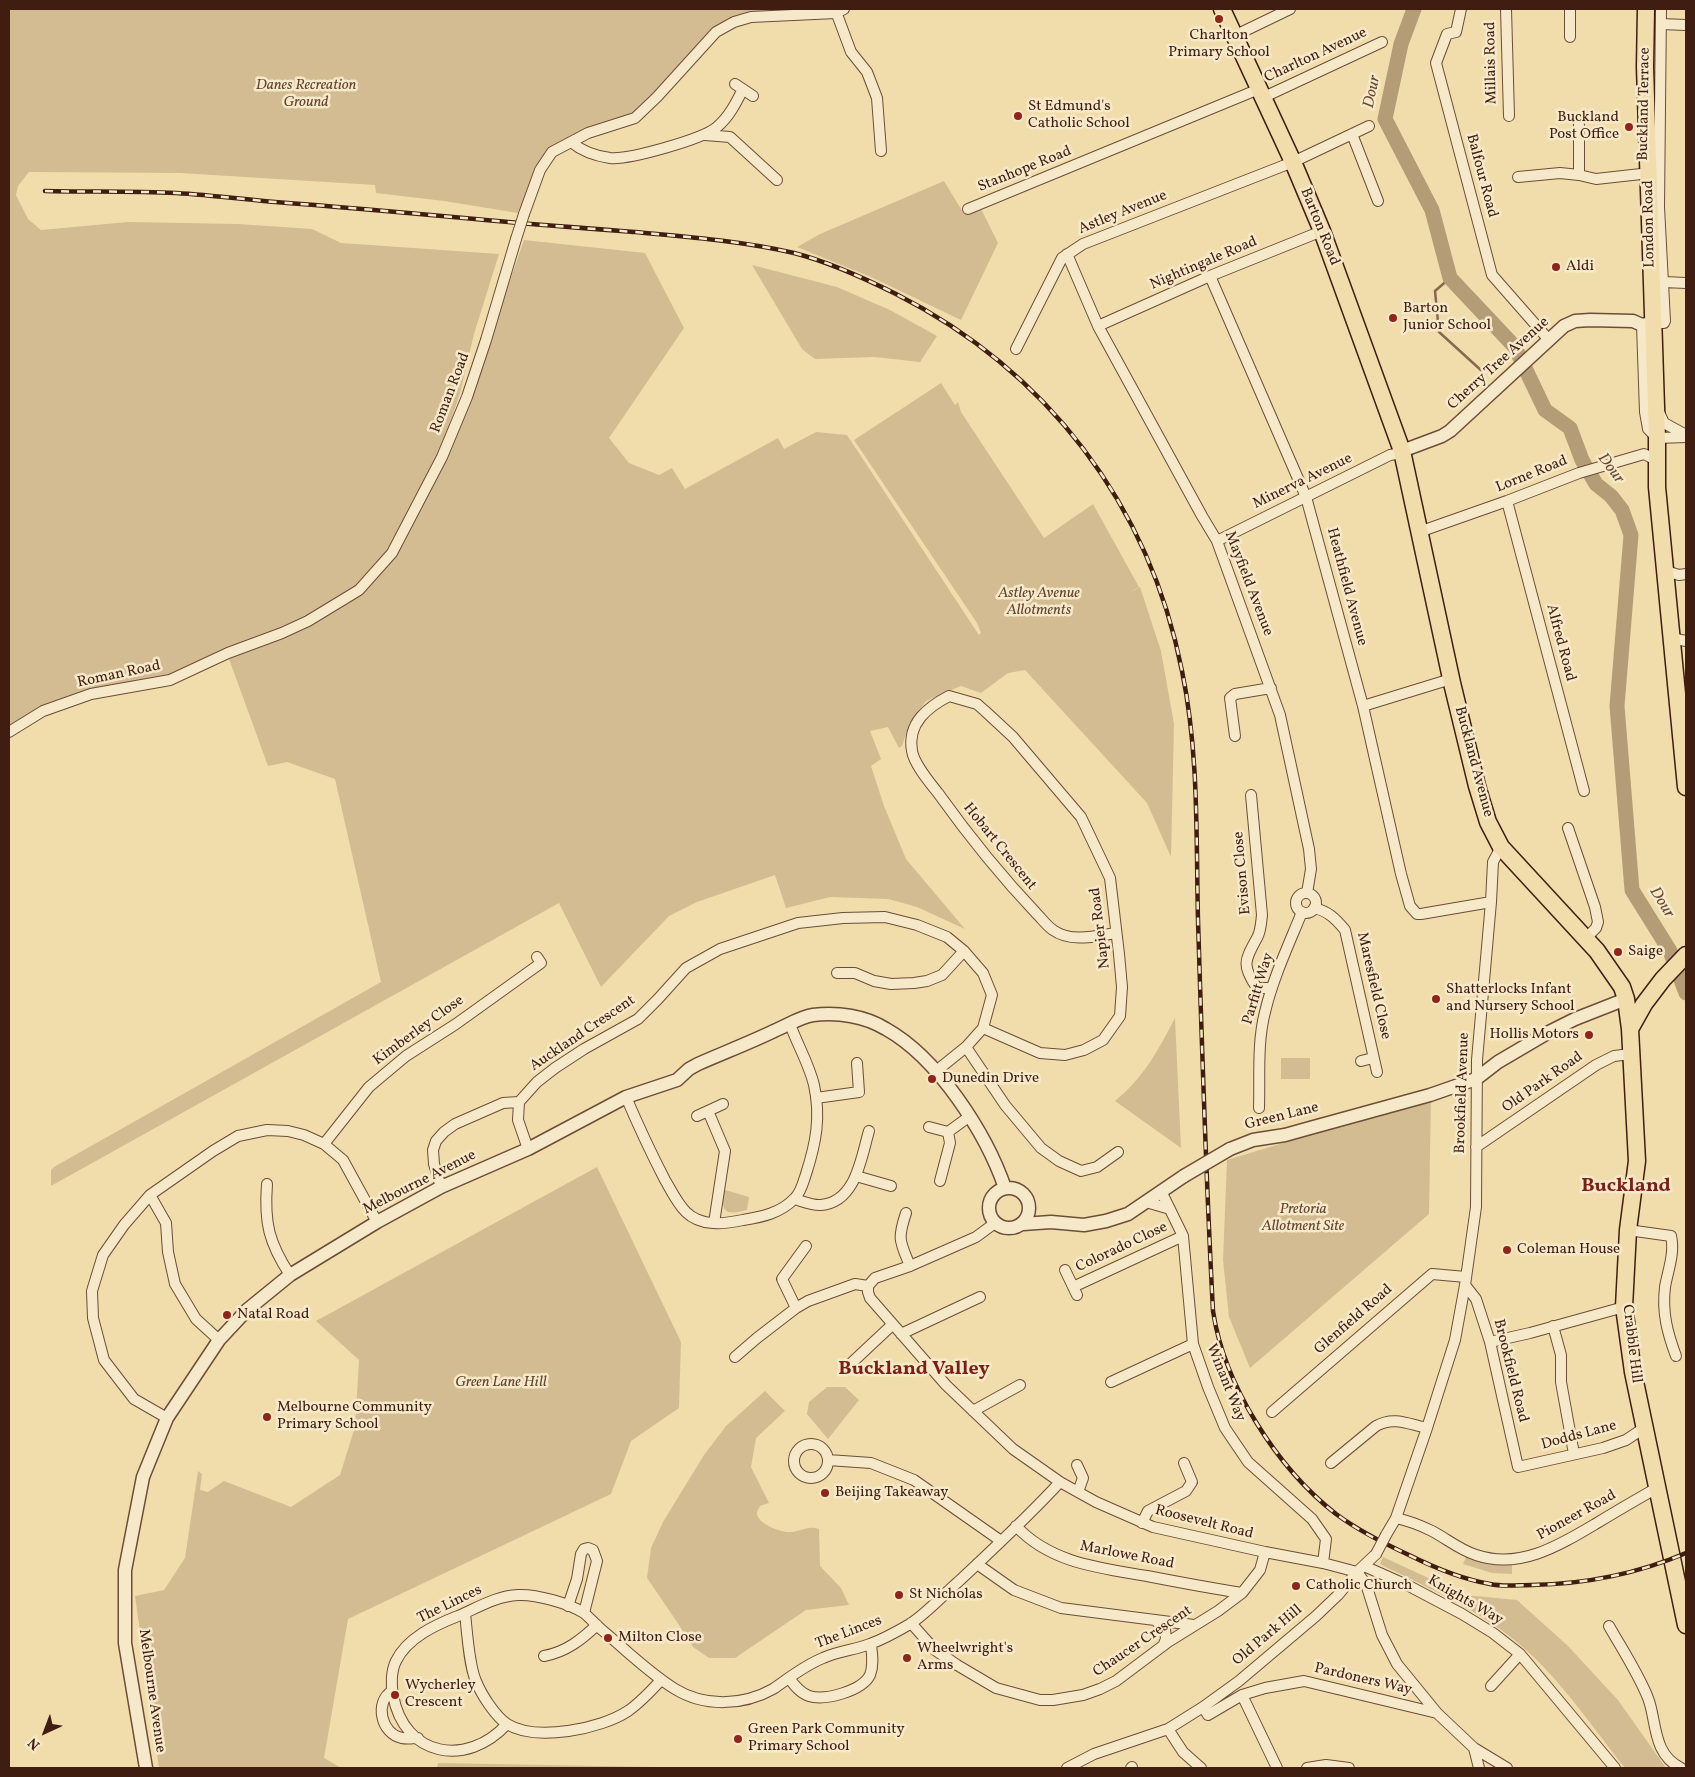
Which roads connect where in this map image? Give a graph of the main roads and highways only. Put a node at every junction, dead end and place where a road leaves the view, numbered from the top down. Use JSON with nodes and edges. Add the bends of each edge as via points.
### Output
{"nodes":[{"id":1,"x":1222,"y":9,"type":"edge"},
{"id":2,"x":1646,"y":9,"type":"edge"},
{"id":3,"x":1402,"y":451,"type":"joint"},
{"id":4,"x":1678,"y":640,"type":"edge"},
{"id":5,"x":1686,"y":787,"type":"edge"},
{"id":6,"x":1684,"y":958,"type":"edge"},
{"id":7,"x":1663,"y":979,"type":"junction"},
{"id":8,"x":1626,"y":999,"type":"junction"},
{"id":9,"x":1630,"y":1029,"type":"junction"},
{"id":10,"x":1686,"y":1625,"type":"edge"}],
"edges":[{"from":1,"to":3,"type":"main road","name":"Barton Road","via":[[1322,231]]},
{"from":2,"to":4,"type":"main road","name":"London Road","via":[[1649,178],[1654,207],[1647,324],[1656,407],[1657,487],[1666,571]]},
{"from":3,"to":8,"type":"main road","name":"Buckland Avenue","via":[[1451,679],[1488,822],[1501,848],[1597,951],[1622,987]]},
{"from":4,"to":5,"type":"main road","name":"London Road"},
{"from":6,"to":7,"type":"main road"},
{"from":7,"to":8,"type":"main road"},
{"from":7,"to":9,"type":"main road"},
{"from":8,"to":9,"type":"main road","name":"Buckland Avenue"},
{"from":9,"to":10,"type":"main road","name":"Crabble Hill","via":[[1637,1161],[1628,1230],[1624,1307],[1633,1372]]}]}
